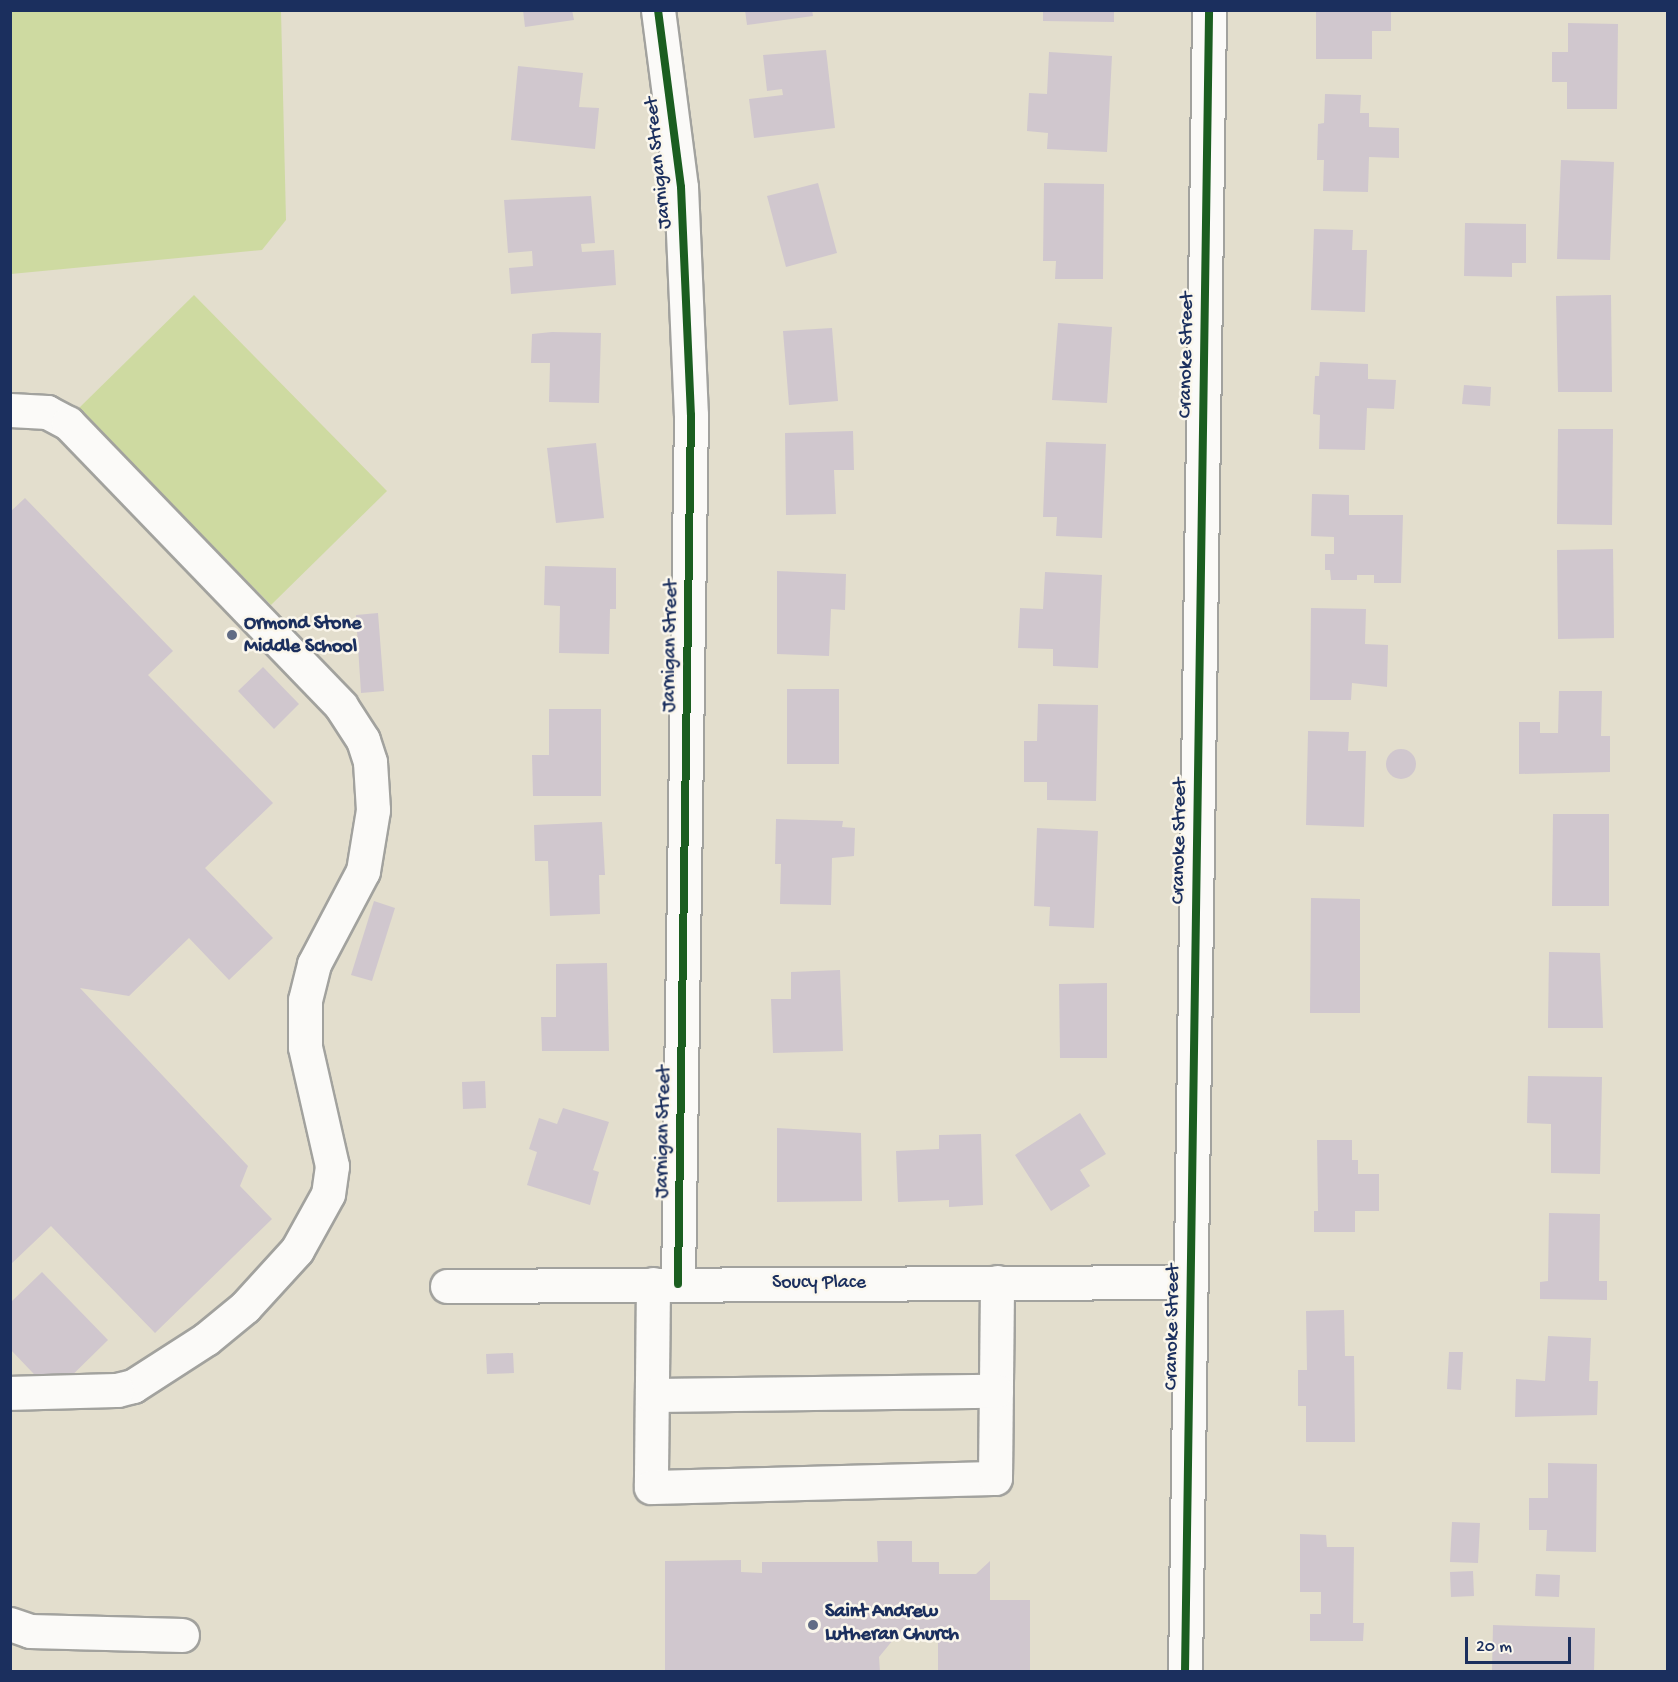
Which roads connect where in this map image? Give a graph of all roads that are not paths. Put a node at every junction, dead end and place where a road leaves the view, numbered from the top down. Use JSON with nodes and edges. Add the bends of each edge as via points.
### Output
{"nodes":[{"id":1,"x":658,"y":10,"type":"edge"},
{"id":2,"x":1209,"y":10,"type":"edge"},
{"id":3,"x":10,"y":410,"type":"edge"},
{"id":4,"x":997,"y":1282,"type":"junction"},
{"id":5,"x":1191,"y":1282,"type":"junction"},
{"id":6,"x":666,"y":1284,"type":"junction"},
{"id":7,"x":447,"y":1286,"type":"dead end"},
{"id":8,"x":996,"y":1391,"type":"junction"},
{"id":9,"x":10,"y":1393,"type":"edge"},
{"id":10,"x":652,"y":1395,"type":"junction"},
{"id":11,"x":10,"y":1624,"type":"edge"},
{"id":12,"x":182,"y":1635,"type":"dead end"},
{"id":13,"x":1185,"y":1671,"type":"edge"}],
"edges":[{"from":1,"to":6,"type":"street","name":"Jarnigan Street","via":[[681,187],[691,415]]},
{"from":2,"to":5,"type":"street","name":"Cranoke Street"},
{"from":3,"to":9,"type":"street","via":[[47,412],[68,423],[342,706],[363,740],[370,762],[372,810],[363,871],[314,964],[305,1000],[305,1047],[332,1166],[328,1194],[297,1250],[245,1307],[206,1339],[133,1386],[117,1390]]},
{"from":4,"to":5,"type":"street","name":"Soucy Place"},
{"from":4,"to":6,"type":"street","name":"Soucy Place"},
{"from":4,"to":8,"type":"street"},
{"from":5,"to":13,"type":"street","name":"Cranoke Street"},
{"from":6,"to":7,"type":"street","name":"Soucy Place"},
{"from":6,"to":10,"type":"street","name":"Jarnigan Street"},
{"from":8,"to":10,"type":"street"},
{"from":8,"to":10,"type":"street","name":"Jarnigan Street","via":[[995,1478],[651,1487]]},
{"from":11,"to":12,"type":"street","via":[[30,1631]]}]}
